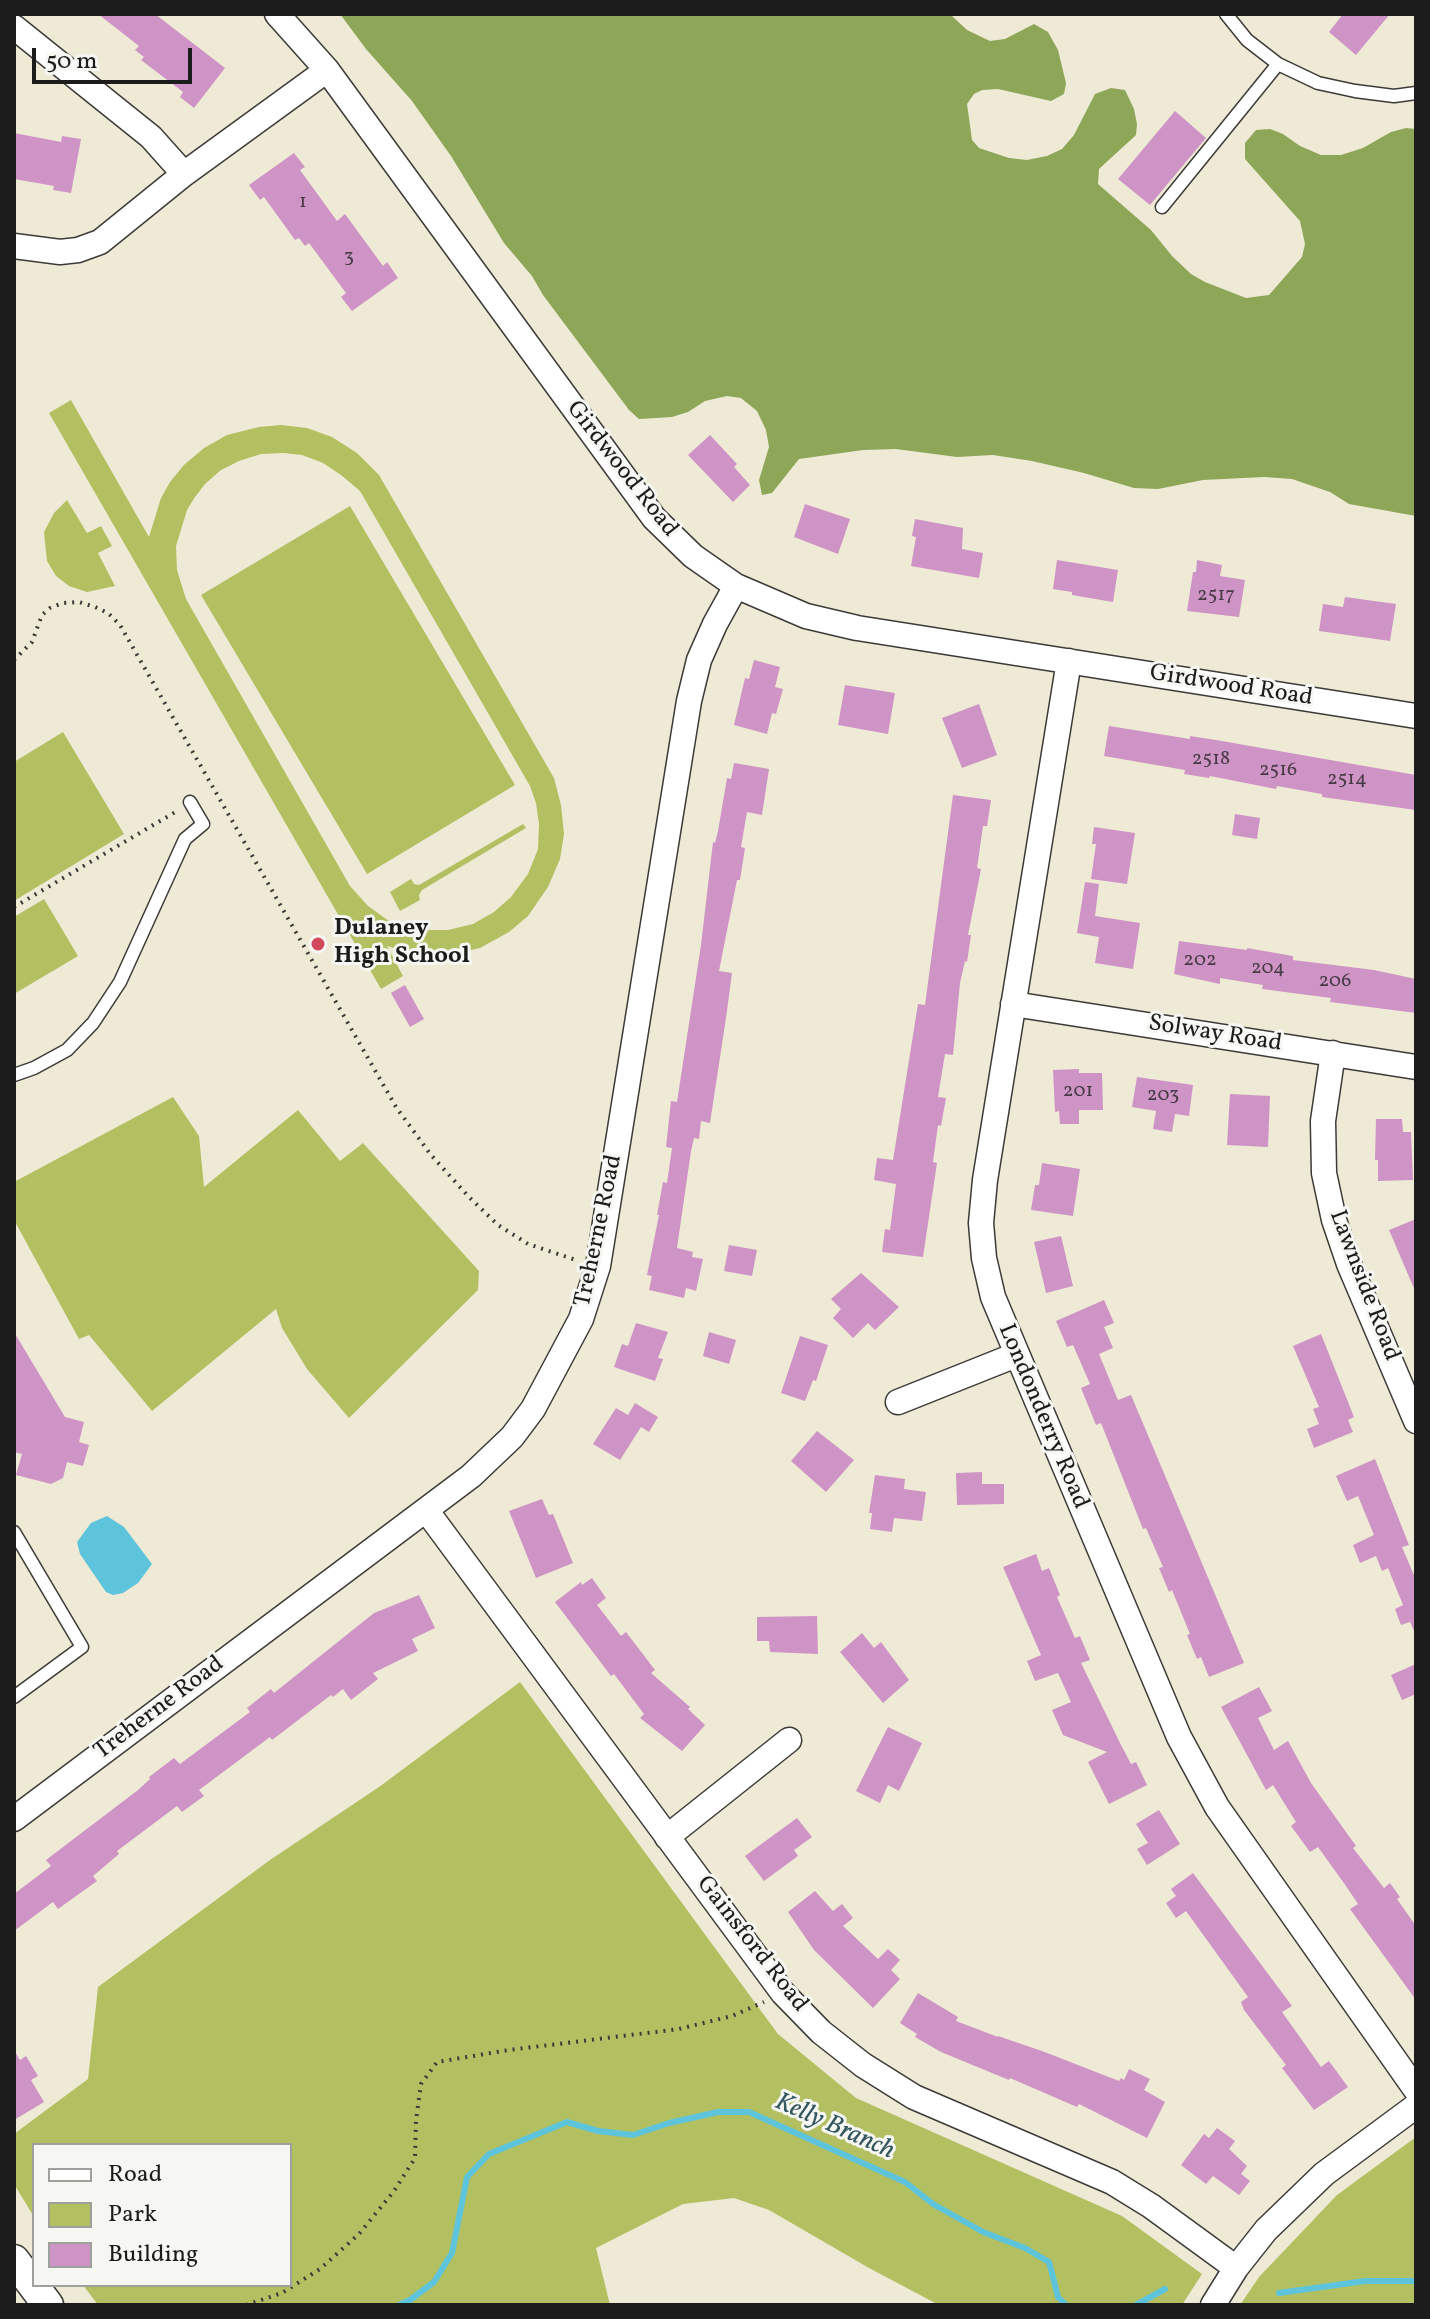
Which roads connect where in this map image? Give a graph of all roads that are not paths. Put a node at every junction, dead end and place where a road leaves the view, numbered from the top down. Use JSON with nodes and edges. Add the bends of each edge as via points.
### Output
{"nodes":[{"id":1,"x":277,"y":14,"type":"edge"},
{"id":2,"x":1226,"y":14,"type":"edge"},
{"id":3,"x":14,"y":27,"type":"edge"},
{"id":4,"x":1278,"y":64,"type":"junction"},
{"id":5,"x":327,"y":70,"type":"junction"},
{"id":6,"x":1416,"y":93,"type":"edge"},
{"id":7,"x":184,"y":174,"type":"junction"},
{"id":8,"x":1162,"y":207,"type":"dead end"},
{"id":9,"x":14,"y":246,"type":"edge"},
{"id":10,"x":736,"y":586,"type":"junction"},
{"id":11,"x":1069,"y":661,"type":"junction"},
{"id":12,"x":1416,"y":716,"type":"edge"},
{"id":13,"x":190,"y":802,"type":"road end"},
{"id":14,"x":1013,"y":1004,"type":"junction"},
{"id":15,"x":1333,"y":1053,"type":"junction"},
{"id":16,"x":1416,"y":1067,"type":"edge"},
{"id":17,"x":14,"y":1075,"type":"edge"},
{"id":18,"x":1016,"y":1355,"type":"junction"},
{"id":19,"x":898,"y":1402,"type":"dead end"},
{"id":20,"x":1416,"y":1421,"type":"edge"},
{"id":21,"x":426,"y":1510,"type":"junction"},
{"id":22,"x":14,"y":1532,"type":"edge"},
{"id":23,"x":14,"y":1697,"type":"edge"},
{"id":24,"x":789,"y":1740,"type":"dead end"},
{"id":25,"x":14,"y":1819,"type":"edge"},
{"id":26,"x":667,"y":1837,"type":"junction"},
{"id":27,"x":1416,"y":2090,"type":"edge"},
{"id":28,"x":1416,"y":2106,"type":"edge"},
{"id":29,"x":14,"y":2260,"type":"edge"},
{"id":30,"x":1236,"y":2268,"type":"junction"},
{"id":31,"x":32,"y":2284,"type":"edge"},
{"id":32,"x":34,"y":2287,"type":"edge"},
{"id":33,"x":48,"y":2305,"type":"edge"},
{"id":34,"x":1213,"y":2305,"type":"edge"}],
"edges":[{"from":1,"to":5,"type":"street","name":"Girdwood Road"},
{"from":2,"to":4,"type":"lane","via":[[1247,40]]},
{"from":3,"to":7,"type":"street","via":[[151,137]]},
{"from":4,"to":6,"type":"lane","via":[[1318,83],[1355,91]]},
{"from":4,"to":8,"type":"lane"},
{"from":5,"to":7,"type":"street"},
{"from":5,"to":10,"type":"street","name":"Girdwood Road","via":[[654,518],[693,556]]},
{"from":7,"to":9,"type":"street","via":[[100,242],[60,252]]},
{"from":10,"to":11,"type":"street","name":"Girdwood Road","via":[[806,616],[857,628]]},
{"from":10,"to":21,"type":"street","name":"Treherne Road","via":[[699,660],[689,701],[598,1266],[581,1319],[556,1370],[512,1437]]},
{"from":11,"to":12,"type":"street","name":"Girdwood Road"},
{"from":11,"to":14,"type":"street","name":"Londonderry Road"},
{"from":13,"to":17,"type":"lane","via":[[203,824],[185,839],[120,982],[67,1050]]},
{"from":14,"to":15,"type":"street","name":"Solway Road"},
{"from":14,"to":18,"type":"street","name":"Londonderry Road","via":[[981,1223],[993,1297]]},
{"from":15,"to":16,"type":"street","name":"Solway Road"},
{"from":15,"to":20,"type":"street","name":"Lawnside Road","via":[[1323,1121],[1324,1173],[1334,1220]]},
{"from":18,"to":19,"type":"street"},
{"from":18,"to":27,"type":"street","name":"Londonderry Road","via":[[1179,1737],[1217,1807]]},
{"from":21,"to":25,"type":"street","name":"Treherne Road"},
{"from":21,"to":26,"type":"street","name":"Gainsford Road"},
{"from":22,"to":23,"type":"lane","via":[[82,1647]]},
{"from":24,"to":26,"type":"street"},
{"from":26,"to":30,"type":"street","name":"Gainsford Road","via":[[783,1993],[863,2065],[914,2097],[1112,2182]]},
{"from":28,"to":30,"type":"street","via":[[1324,2174],[1266,2230]]},
{"from":29,"to":31,"type":"street"},
{"from":30,"to":34,"type":"street"},
{"from":32,"to":33,"type":"street"}]}
